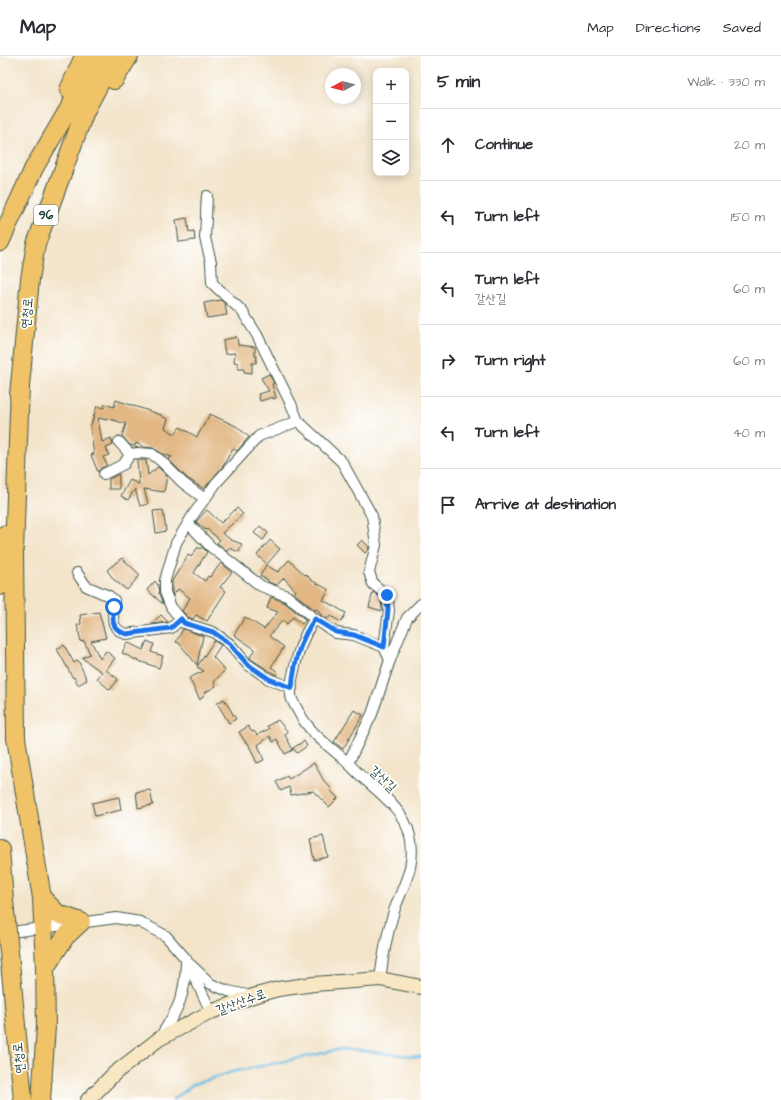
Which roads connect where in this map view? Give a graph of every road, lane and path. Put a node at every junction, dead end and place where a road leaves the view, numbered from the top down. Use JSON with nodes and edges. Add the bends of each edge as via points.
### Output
{"nodes":[{"id":1,"x":84,"y":56,"type":"edge"},
{"id":2,"x":100,"y":56,"type":"edge"},
{"id":3,"x":114,"y":56,"type":"edge"},
{"id":4,"x":129,"y":56,"type":"edge"},
{"id":5,"x":34,"y":168,"type":"junction"},
{"id":6,"x":63,"y":169,"type":"junction"},
{"id":7,"x":206,"y":211,"type":"dead end"},
{"id":8,"x":0,"y":242,"type":"edge"},
{"id":9,"x":20,"y":385,"type":"junction"},
{"id":10,"x":298,"y":421,"type":"junction"},
{"id":11,"x":119,"y":442,"type":"dead end"},
{"id":12,"x":130,"y":454,"type":"junction"},
{"id":13,"x":104,"y":474,"type":"dead end"},
{"id":14,"x":205,"y":499,"type":"junction"},
{"id":15,"x":188,"y":523,"type":"junction"},
{"id":16,"x":77,"y":574,"type":"dead end"},
{"id":17,"x":0,"y":586,"type":"edge"},
{"id":18,"x":421,"y":604,"type":"edge"},
{"id":19,"x":181,"y":619,"type":"junction"},
{"id":20,"x":315,"y":619,"type":"junction"},
{"id":21,"x":384,"y":647,"type":"junction"},
{"id":22,"x":390,"y":660,"type":"junction"},
{"id":23,"x":292,"y":688,"type":"junction"},
{"id":24,"x":348,"y":763,"type":"junction"},
{"id":25,"x":0,"y":848,"type":"edge"},
{"id":26,"x":42,"y":898,"type":"junction"},
{"id":27,"x":80,"y":922,"type":"junction"},
{"id":28,"x":42,"y":928,"type":"junction"},
{"id":29,"x":0,"y":933,"type":"edge"},
{"id":30,"x":186,"y":960,"type":"junction"},
{"id":31,"x":45,"y":968,"type":"junction"},
{"id":32,"x":380,"y":979,"type":"junction"},
{"id":33,"x":421,"y":987,"type":"edge"},
{"id":34,"x":0,"y":994,"type":"edge"},
{"id":35,"x":253,"y":996,"type":"junction"},
{"id":36,"x":211,"y":1012,"type":"junction"},
{"id":37,"x":159,"y":1039,"type":"junction"},
{"id":38,"x":13,"y":1100,"type":"edge"},
{"id":39,"x":23,"y":1100,"type":"edge"},
{"id":40,"x":41,"y":1100,"type":"edge"},
{"id":41,"x":88,"y":1100,"type":"edge"}],
"edges":[{"from":1,"to":5,"type":"highway"},
{"from":2,"to":5,"type":"highway","number":"96"},
{"from":3,"to":6,"type":"highway","name":"연청로","number":"96","via":[[85,111]]},
{"from":4,"to":6,"type":"highway"},
{"from":5,"to":8,"type":"highway","number":"96"},
{"from":6,"to":9,"type":"highway","name":"연청로","number":"96","via":[[36,244],[30,279]]},
{"from":7,"to":10,"type":"street","via":[[207,196],[206,238],[212,283],[242,311],[257,336]]},
{"from":9,"to":17,"type":"highway","name":"연청로","number":"96"},
{"from":9,"to":26,"type":"highway","via":[[14,552],[16,738]]},
{"from":10,"to":14,"type":"street","via":[[259,436]]},
{"from":10,"to":21,"type":"street","via":[[342,462],[372,516],[376,544],[369,572],[374,584],[387,595]]},
{"from":11,"to":12,"type":"street"},
{"from":12,"to":13,"type":"street","via":[[124,464]]},
{"from":12,"to":14,"type":"street","via":[[152,454],[183,483]]},
{"from":14,"to":15,"type":"street"},
{"from":15,"to":19,"type":"street","via":[[176,543],[165,580],[171,607]]},
{"from":15,"to":20,"type":"street","via":[[210,546],[261,586],[287,596]]},
{"from":16,"to":19,"type":"street","via":[[86,586],[114,600],[112,619],[119,632],[126,634],[171,628]]},
{"from":18,"to":22,"type":"street","via":[[407,618]]},
{"from":19,"to":23,"type":"street","via":[[184,623],[213,632],[230,644],[247,664],[269,679]]},
{"from":20,"to":21,"type":"street","via":[[336,632],[354,635]]},
{"from":20,"to":23,"type":"street","name":"갈산길","via":[[300,646]]},
{"from":21,"to":22,"type":"street"},
{"from":22,"to":24,"type":"street","via":[[372,714]]},
{"from":23,"to":24,"type":"street","name":"갈산길","via":[[291,696],[303,722]]},
{"from":24,"to":32,"type":"street","name":"갈산길","via":[[388,800],[401,816],[410,835],[413,855],[408,879],[394,911]]},
{"from":25,"to":39,"type":"highway","name":"연청로","bridge":true},
{"from":26,"to":27,"type":"highway","via":[[58,914]]},
{"from":26,"to":28,"type":"highway"},
{"from":27,"to":28,"type":"street"},
{"from":27,"to":30,"type":"street","via":[[116,918],[140,922],[166,936]]},
{"from":27,"to":31,"type":"highway","via":[[65,938]]},
{"from":28,"to":29,"type":"street"},
{"from":28,"to":31,"type":"highway"},
{"from":30,"to":35,"type":"street","via":[[211,984],[228,991]]},
{"from":30,"to":36,"type":"street"},
{"from":30,"to":37,"type":"street","via":[[184,990],[180,1004]]},
{"from":31,"to":40,"type":"highway","via":[[46,1026]]},
{"from":32,"to":33,"type":"main road","name":"갈산산수로"},
{"from":32,"to":35,"type":"main road","name":"갈산산수로","via":[[314,984],[278,989]]},
{"from":34,"to":38,"type":"highway"},
{"from":35,"to":36,"type":"main road","name":"갈산산수로"},
{"from":36,"to":37,"type":"main road","name":"갈산산수로"},
{"from":37,"to":41,"type":"main road","name":"갈산산수로","via":[[115,1073]]}]}
